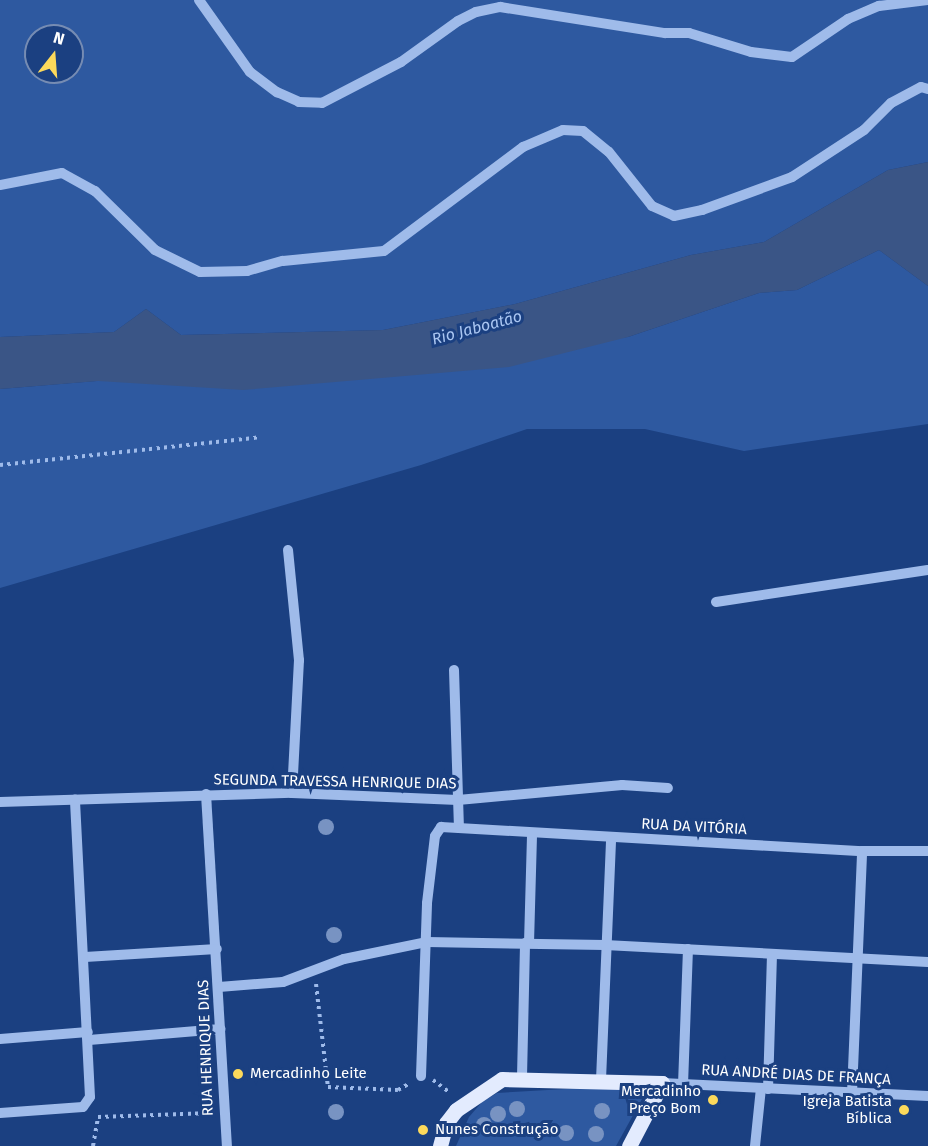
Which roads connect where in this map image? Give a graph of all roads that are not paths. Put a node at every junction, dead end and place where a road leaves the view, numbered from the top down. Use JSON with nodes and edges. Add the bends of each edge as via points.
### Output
{"nodes":[{"id":1,"x":199,"y":0,"type":"edge"},
{"id":2,"x":928,"y":0,"type":"edge"},
{"id":3,"x":928,"y":89,"type":"edge"},
{"id":4,"x":0,"y":185,"type":"edge"},
{"id":5,"x":288,"y":550,"type":"dead end"},
{"id":6,"x":928,"y":570,"type":"edge"},
{"id":7,"x":716,"y":602,"type":"dead end"},
{"id":8,"x":454,"y":670,"type":"dead end"},
{"id":9,"x":668,"y":788,"type":"dead end"},
{"id":10,"x":292,"y":793,"type":"junction"},
{"id":11,"x":206,"y":794,"type":"junction"},
{"id":12,"x":75,"y":799,"type":"junction"},
{"id":13,"x":458,"y":800,"type":"junction"},
{"id":14,"x":0,"y":802,"type":"edge"},
{"id":15,"x":459,"y":828,"type":"junction"},
{"id":16,"x":532,"y":835,"type":"junction"},
{"id":17,"x":612,"y":837,"type":"junction"},
{"id":18,"x":861,"y":851,"type":"junction"},
{"id":19,"x":928,"y":851,"type":"edge"},
{"id":20,"x":427,"y":942,"type":"junction"},
{"id":21,"x":527,"y":943,"type":"junction"},
{"id":22,"x":605,"y":945,"type":"junction"},
{"id":23,"x":216,"y":949,"type":"junction"},
{"id":24,"x":688,"y":949,"type":"junction"},
{"id":25,"x":772,"y":954,"type":"junction"},
{"id":26,"x":85,"y":957,"type":"junction"},
{"id":27,"x":858,"y":958,"type":"junction"},
{"id":28,"x":928,"y":962,"type":"edge"},
{"id":29,"x":219,"y":987,"type":"junction"},
{"id":30,"x":221,"y":1029,"type":"junction"},
{"id":31,"x":88,"y":1036,"type":"junction"},
{"id":32,"x":0,"y":1040,"type":"edge"},
{"id":33,"x":421,"y":1076,"type":"road end"},
{"id":34,"x":522,"y":1077,"type":"junction"},
{"id":35,"x":601,"y":1080,"type":"junction"},
{"id":36,"x":662,"y":1083,"type":"junction"},
{"id":37,"x":683,"y":1084,"type":"junction"},
{"id":38,"x":765,"y":1089,"type":"junction"},
{"id":39,"x":852,"y":1093,"type":"junction"},
{"id":40,"x":928,"y":1096,"type":"edge"},
{"id":41,"x":0,"y":1113,"type":"edge"},
{"id":42,"x":227,"y":1146,"type":"edge"},
{"id":43,"x":441,"y":1146,"type":"edge"},
{"id":44,"x":629,"y":1146,"type":"edge"},
{"id":45,"x":755,"y":1146,"type":"edge"}],
"edges":[{"from":1,"to":2,"type":"street","via":[[250,72],[292,99],[322,104],[391,68],[458,21],[500,7],[665,33],[689,33],[751,52],[792,57],[879,6]]},
{"from":3,"to":4,"type":"street","via":[[921,87],[891,103],[864,130],[792,177],[702,210],[674,216],[652,206],[609,152],[583,131],[563,129],[523,147],[384,251],[283,261],[247,272],[200,272],[155,250],[95,191],[62,173]]},
{"from":5,"to":10,"type":"street","via":[[299,660]]},
{"from":6,"to":7,"type":"street"},
{"from":8,"to":13,"type":"street"},
{"from":9,"to":13,"type":"street","name":"SEGUNDA TRAVESSA HENRIQUE DIAS","via":[[622,786]]},
{"from":10,"to":11,"type":"street","name":"SEGUNDA TRAVESSA HENRIQUE DIAS"},
{"from":10,"to":13,"type":"street","name":"SEGUNDA TRAVESSA HENRIQUE DIAS"},
{"from":11,"to":12,"type":"street","name":"SEGUNDA TRAVESSA HENRIQUE DIAS"},
{"from":11,"to":23,"type":"street","name":"RUA HENRIQUE DIAS"},
{"from":12,"to":14,"type":"street","name":"SEGUNDA TRAVESSA HENRIQUE DIAS"},
{"from":12,"to":26,"type":"street"},
{"from":13,"to":15,"type":"street"},
{"from":15,"to":16,"type":"street","name":"RUA DA VITÓRIA"},
{"from":15,"to":20,"type":"street","name":"RUA DA VITÓRIA","via":[[441,827],[435,836]]},
{"from":16,"to":17,"type":"street","name":"RUA DA VITÓRIA"},
{"from":16,"to":21,"type":"street"},
{"from":17,"to":18,"type":"street","name":"RUA DA VITÓRIA"},
{"from":17,"to":22,"type":"street"},
{"from":18,"to":19,"type":"street","name":"RUA DA VITÓRIA"},
{"from":18,"to":27,"type":"street"},
{"from":20,"to":21,"type":"street"},
{"from":20,"to":29,"type":"street","via":[[365,953],[283,982]]},
{"from":20,"to":33,"type":"street","name":"RUA DA VITÓRIA"},
{"from":21,"to":22,"type":"street"},
{"from":21,"to":34,"type":"street"},
{"from":22,"to":24,"type":"street"},
{"from":22,"to":35,"type":"street"},
{"from":23,"to":26,"type":"street"},
{"from":23,"to":29,"type":"street","name":"RUA HENRIQUE DIAS"},
{"from":24,"to":25,"type":"street"},
{"from":24,"to":37,"type":"street"},
{"from":25,"to":27,"type":"street"},
{"from":25,"to":38,"type":"street"},
{"from":26,"to":31,"type":"street"},
{"from":27,"to":28,"type":"street"},
{"from":27,"to":39,"type":"street"},
{"from":29,"to":30,"type":"street","name":"RUA HENRIQUE DIAS"},
{"from":30,"to":31,"type":"street"},
{"from":30,"to":42,"type":"street","name":"RUA HENRIQUE DIAS"},
{"from":31,"to":32,"type":"street"},
{"from":31,"to":41,"type":"street","via":[[90,1097],[83,1107]]},
{"from":34,"to":35,"type":"main road"},
{"from":34,"to":43,"type":"main road","via":[[496,1081],[461,1105],[446,1123]]},
{"from":35,"to":36,"type":"main road"},
{"from":36,"to":37,"type":"street","name":"RUA ANDRÉ DIAS DE FRANÇA"},
{"from":36,"to":44,"type":"main road"},
{"from":37,"to":38,"type":"street","name":"RUA ANDRÉ DIAS DE FRANÇA"},
{"from":38,"to":39,"type":"street","name":"RUA ANDRÉ DIAS DE FRANÇA"},
{"from":38,"to":45,"type":"street"},
{"from":39,"to":40,"type":"street","name":"RUA ANDRÉ DIAS DE FRANÇA"}]}
